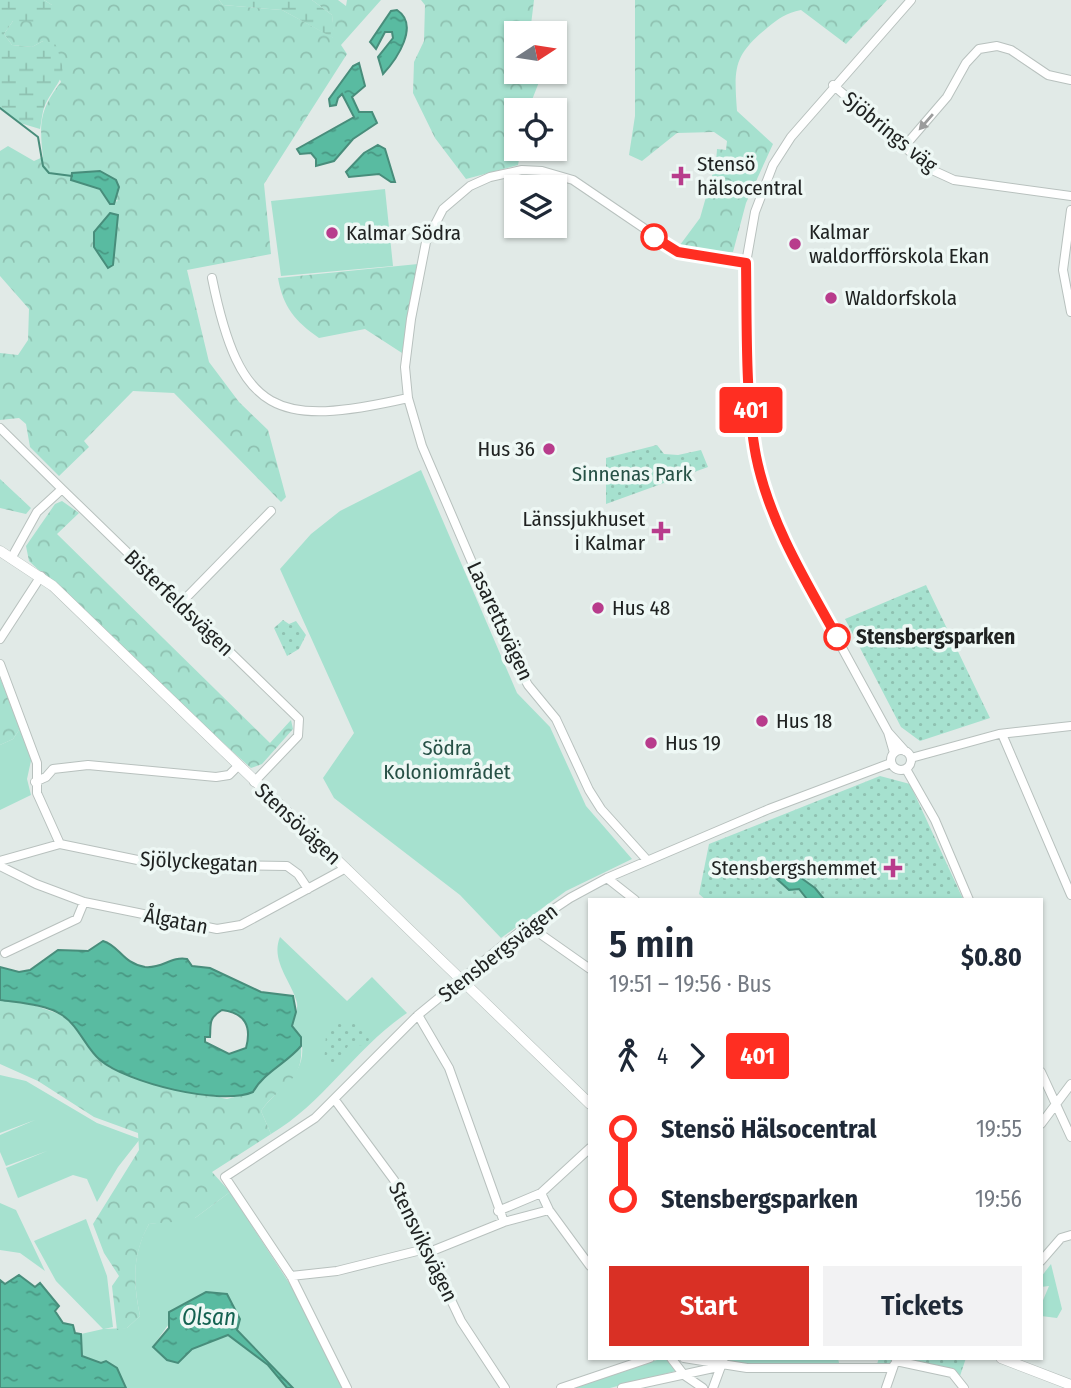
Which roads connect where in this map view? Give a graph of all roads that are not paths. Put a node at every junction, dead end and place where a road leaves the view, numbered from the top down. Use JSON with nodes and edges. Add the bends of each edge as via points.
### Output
{"nodes":[{"id":1,"x":911,"y":0,"type":"edge"},
{"id":2,"x":1071,"y":80,"type":"edge"},
{"id":3,"x":833,"y":85,"type":"junction"},
{"id":4,"x":904,"y":147,"type":"junction"},
{"id":5,"x":1071,"y":197,"type":"edge"},
{"id":6,"x":1071,"y":210,"type":"edge"},
{"id":7,"x":746,"y":263,"type":"junction"},
{"id":8,"x":212,"y":278,"type":"dead end"},
{"id":9,"x":1071,"y":312,"type":"edge"},
{"id":10,"x":408,"y":398,"type":"junction"},
{"id":11,"x":0,"y":428,"type":"edge"},
{"id":12,"x":62,"y":489,"type":"junction"},
{"id":13,"x":271,"y":511,"type":"dead end"},
{"id":14,"x":0,"y":551,"type":"edge"},
{"id":15,"x":12,"y":556,"type":"junction"},
{"id":16,"x":41,"y":576,"type":"junction"},
{"id":17,"x":181,"y":603,"type":"junction"},
{"id":18,"x":0,"y":639,"type":"edge"},
{"id":19,"x":0,"y":664,"type":"edge"},
{"id":20,"x":1071,"y":726,"type":"edge"},
{"id":21,"x":888,"y":732,"type":"junction"},
{"id":22,"x":1002,"y":734,"type":"junction"},
{"id":23,"x":894,"y":752,"type":"junction"},
{"id":24,"x":908,"y":754,"type":"junction"},
{"id":25,"x":37,"y":763,"type":"junction"},
{"id":26,"x":891,"y":763,"type":"junction"},
{"id":27,"x":237,"y":767,"type":"junction"},
{"id":28,"x":53,"y":769,"type":"junction"},
{"id":29,"x":906,"y":769,"type":"junction"},
{"id":30,"x":34,"y":782,"type":"junction"},
{"id":31,"x":254,"y":782,"type":"junction"},
{"id":32,"x":60,"y":844,"type":"junction"},
{"id":33,"x":647,"y":860,"type":"junction"},
{"id":34,"x":0,"y":864,"type":"edge"},
{"id":35,"x":346,"y":868,"type":"junction"},
{"id":36,"x":607,"y":878,"type":"junction"},
{"id":37,"x":308,"y":889,"type":"junction"},
{"id":38,"x":1071,"y":895,"type":"edge"},
{"id":39,"x":632,"y":898,"type":"edge"},
{"id":40,"x":968,"y":898,"type":"edge"},
{"id":41,"x":84,"y":902,"type":"junction"},
{"id":42,"x":530,"y":926,"type":"junction"},
{"id":43,"x":5,"y":953,"type":"dead end"},
{"id":44,"x":588,"y":968,"type":"edge"},
{"id":45,"x":461,"y":980,"type":"junction"},
{"id":46,"x":418,"y":1016,"type":"junction"},
{"id":47,"x":1043,"y":1076,"type":"edge"},
{"id":48,"x":1071,"y":1084,"type":"edge"},
{"id":49,"x":335,"y":1100,"type":"junction"},
{"id":50,"x":588,"y":1102,"type":"edge"},
{"id":51,"x":1056,"y":1105,"type":"junction"},
{"id":52,"x":1043,"y":1121,"type":"edge"},
{"id":53,"x":1071,"y":1137,"type":"edge"},
{"id":54,"x":588,"y":1149,"type":"edge"},
{"id":55,"x":541,"y":1193,"type":"junction"},
{"id":56,"x":549,"y":1210,"type":"junction"},
{"id":57,"x":498,"y":1211,"type":"junction"},
{"id":58,"x":504,"y":1222,"type":"junction"},
{"id":59,"x":1071,"y":1235,"type":"edge"},
{"id":60,"x":426,"y":1251,"type":"junction"},
{"id":61,"x":1043,"y":1259,"type":"edge"},
{"id":62,"x":588,"y":1263,"type":"edge"},
{"id":63,"x":290,"y":1276,"type":"junction"},
{"id":64,"x":673,"y":1360,"type":"edge"},
{"id":65,"x":704,"y":1360,"type":"edge"},
{"id":66,"x":1006,"y":1360,"type":"edge"},
{"id":67,"x":631,"y":1361,"type":"edge"},
{"id":68,"x":723,"y":1362,"type":"edge"},
{"id":69,"x":842,"y":1362,"type":"edge"},
{"id":70,"x":895,"y":1362,"type":"edge"},
{"id":71,"x":684,"y":1375,"type":"junction"},
{"id":72,"x":1071,"y":1385,"type":"edge"},
{"id":73,"x":347,"y":1388,"type":"edge"},
{"id":74,"x":505,"y":1388,"type":"edge"},
{"id":75,"x":561,"y":1388,"type":"edge"},
{"id":76,"x":622,"y":1388,"type":"edge"},
{"id":77,"x":703,"y":1388,"type":"edge"},
{"id":78,"x":713,"y":1388,"type":"edge"},
{"id":79,"x":886,"y":1388,"type":"edge"},
{"id":80,"x":964,"y":1388,"type":"edge"}],
"edges":[{"from":1,"to":3,"type":"street"},
{"from":2,"to":4,"type":"street","one_way":true,"via":[[1048,75],[1011,50],[988,46],[972,54],[947,97]]},
{"from":3,"to":4,"type":"street","name":"Sjöbrings väg"},
{"from":3,"to":7,"type":"street","via":[[774,165],[755,212]]},
{"from":4,"to":5,"type":"street","name":"Sjöbrings väg","via":[[930,169],[954,180]]},
{"from":6,"to":9,"type":"street","via":[[1063,270]]},
{"from":7,"to":10,"type":"street","name":"Lasarettsvägen","via":[[678,252],[559,174],[522,170],[490,177],[470,186],[443,209],[426,242],[405,367]]},
{"from":7,"to":21,"type":"street","via":[[752,417],[766,491],[806,582]]},
{"from":8,"to":10,"type":"street","via":[[232,355],[248,381],[267,398],[286,409],[315,414]]},
{"from":10,"to":33,"type":"street","name":"Lasarettsvägen","via":[[422,446],[522,674],[556,719],[601,809]]},
{"from":11,"to":12,"type":"street","name":"Bisterfeldsvägen"},
{"from":12,"to":15,"type":"street","via":[[37,512]]},
{"from":12,"to":17,"type":"street","name":"Bisterfeldsvägen"},
{"from":13,"to":17,"type":"street"},
{"from":14,"to":15,"type":"street","name":"Stensövägen"},
{"from":15,"to":16,"type":"street","name":"Stensövägen"},
{"from":16,"to":18,"type":"street"},
{"from":16,"to":27,"type":"street","name":"Stensövägen"},
{"from":17,"to":31,"type":"street","name":"Bisterfeldsvägen","via":[[299,719],[298,736]]},
{"from":19,"to":25,"type":"street"},
{"from":20,"to":22,"type":"street"},
{"from":21,"to":23,"type":"street"},
{"from":21,"to":24,"type":"street"},
{"from":22,"to":24,"type":"street"},
{"from":22,"to":38,"type":"street"},
{"from":23,"to":24,"type":"street"},
{"from":23,"to":26,"type":"street"},
{"from":24,"to":29,"type":"street"},
{"from":25,"to":28,"type":"street"},
{"from":25,"to":30,"type":"street"},
{"from":26,"to":29,"type":"street","via":[[897,770]]},
{"from":26,"to":33,"type":"street","name":"Stensbergsvägen"},
{"from":27,"to":28,"type":"street","via":[[229,775],[216,777],[88,765]]},
{"from":27,"to":31,"type":"street","name":"Stensövägen"},
{"from":28,"to":30,"type":"street"},
{"from":29,"to":40,"type":"street"},
{"from":30,"to":32,"type":"street"},
{"from":31,"to":35,"type":"street","name":"Stensövägen"},
{"from":32,"to":34,"type":"street","name":"Sjölyckegatan"},
{"from":32,"to":37,"type":"street","name":"Sjölyckegatan","via":[[157,864],[287,866]]},
{"from":33,"to":36,"type":"street","name":"Stensbergsvägen"},
{"from":34,"to":41,"type":"street","name":"Ålgatan"},
{"from":35,"to":37,"type":"street","name":"Ålgatan"},
{"from":35,"to":45,"type":"street","name":"Stensövägen"},
{"from":36,"to":39,"type":"street"},
{"from":36,"to":42,"type":"street","name":"Stensbergsvägen"},
{"from":37,"to":41,"type":"street","name":"Ålgatan","via":[[229,929],[204,928]]},
{"from":41,"to":43,"type":"street","via":[[77,919]]},
{"from":42,"to":44,"type":"street"},
{"from":42,"to":45,"type":"street","name":"Stensbergsvägen"},
{"from":45,"to":46,"type":"street","name":"Stensbergsvägen"},
{"from":45,"to":50,"type":"street","name":"Stensövägen"},
{"from":46,"to":49,"type":"street","name":"Stensbergsvägen"},
{"from":46,"to":57,"type":"street","via":[[449,1068]]},
{"from":47,"to":51,"type":"street"},
{"from":48,"to":51,"type":"street"},
{"from":49,"to":60,"type":"street","name":"Stensviksvägen","via":[[394,1180]]},
{"from":49,"to":63,"type":"street","name":"Stensbergsvägen","via":[[225,1177]]},
{"from":51,"to":52,"type":"street"},
{"from":51,"to":53,"type":"street"},
{"from":54,"to":55,"type":"street"},
{"from":55,"to":56,"type":"street"},
{"from":55,"to":57,"type":"street"},
{"from":56,"to":58,"type":"street"},
{"from":56,"to":62,"type":"street"},
{"from":57,"to":58,"type":"street"},
{"from":58,"to":60,"type":"street"},
{"from":59,"to":61,"type":"street","via":[[1061,1238]]},
{"from":60,"to":63,"type":"street","via":[[337,1271]]},
{"from":60,"to":74,"type":"street","name":"Stensviksvägen","via":[[461,1321]]},
{"from":63,"to":73,"type":"street"},
{"from":64,"to":71,"type":"street"},
{"from":65,"to":68,"type":"street"},
{"from":66,"to":72,"type":"street"},
{"from":67,"to":75,"type":"street"},
{"from":68,"to":69,"type":"street"},
{"from":68,"to":71,"type":"street"},
{"from":68,"to":78,"type":"street"},
{"from":69,"to":70,"type":"street"},
{"from":70,"to":79,"type":"street"},
{"from":70,"to":80,"type":"street","via":[[952,1373]]},
{"from":71,"to":76,"type":"street"},
{"from":71,"to":77,"type":"street"}]}
